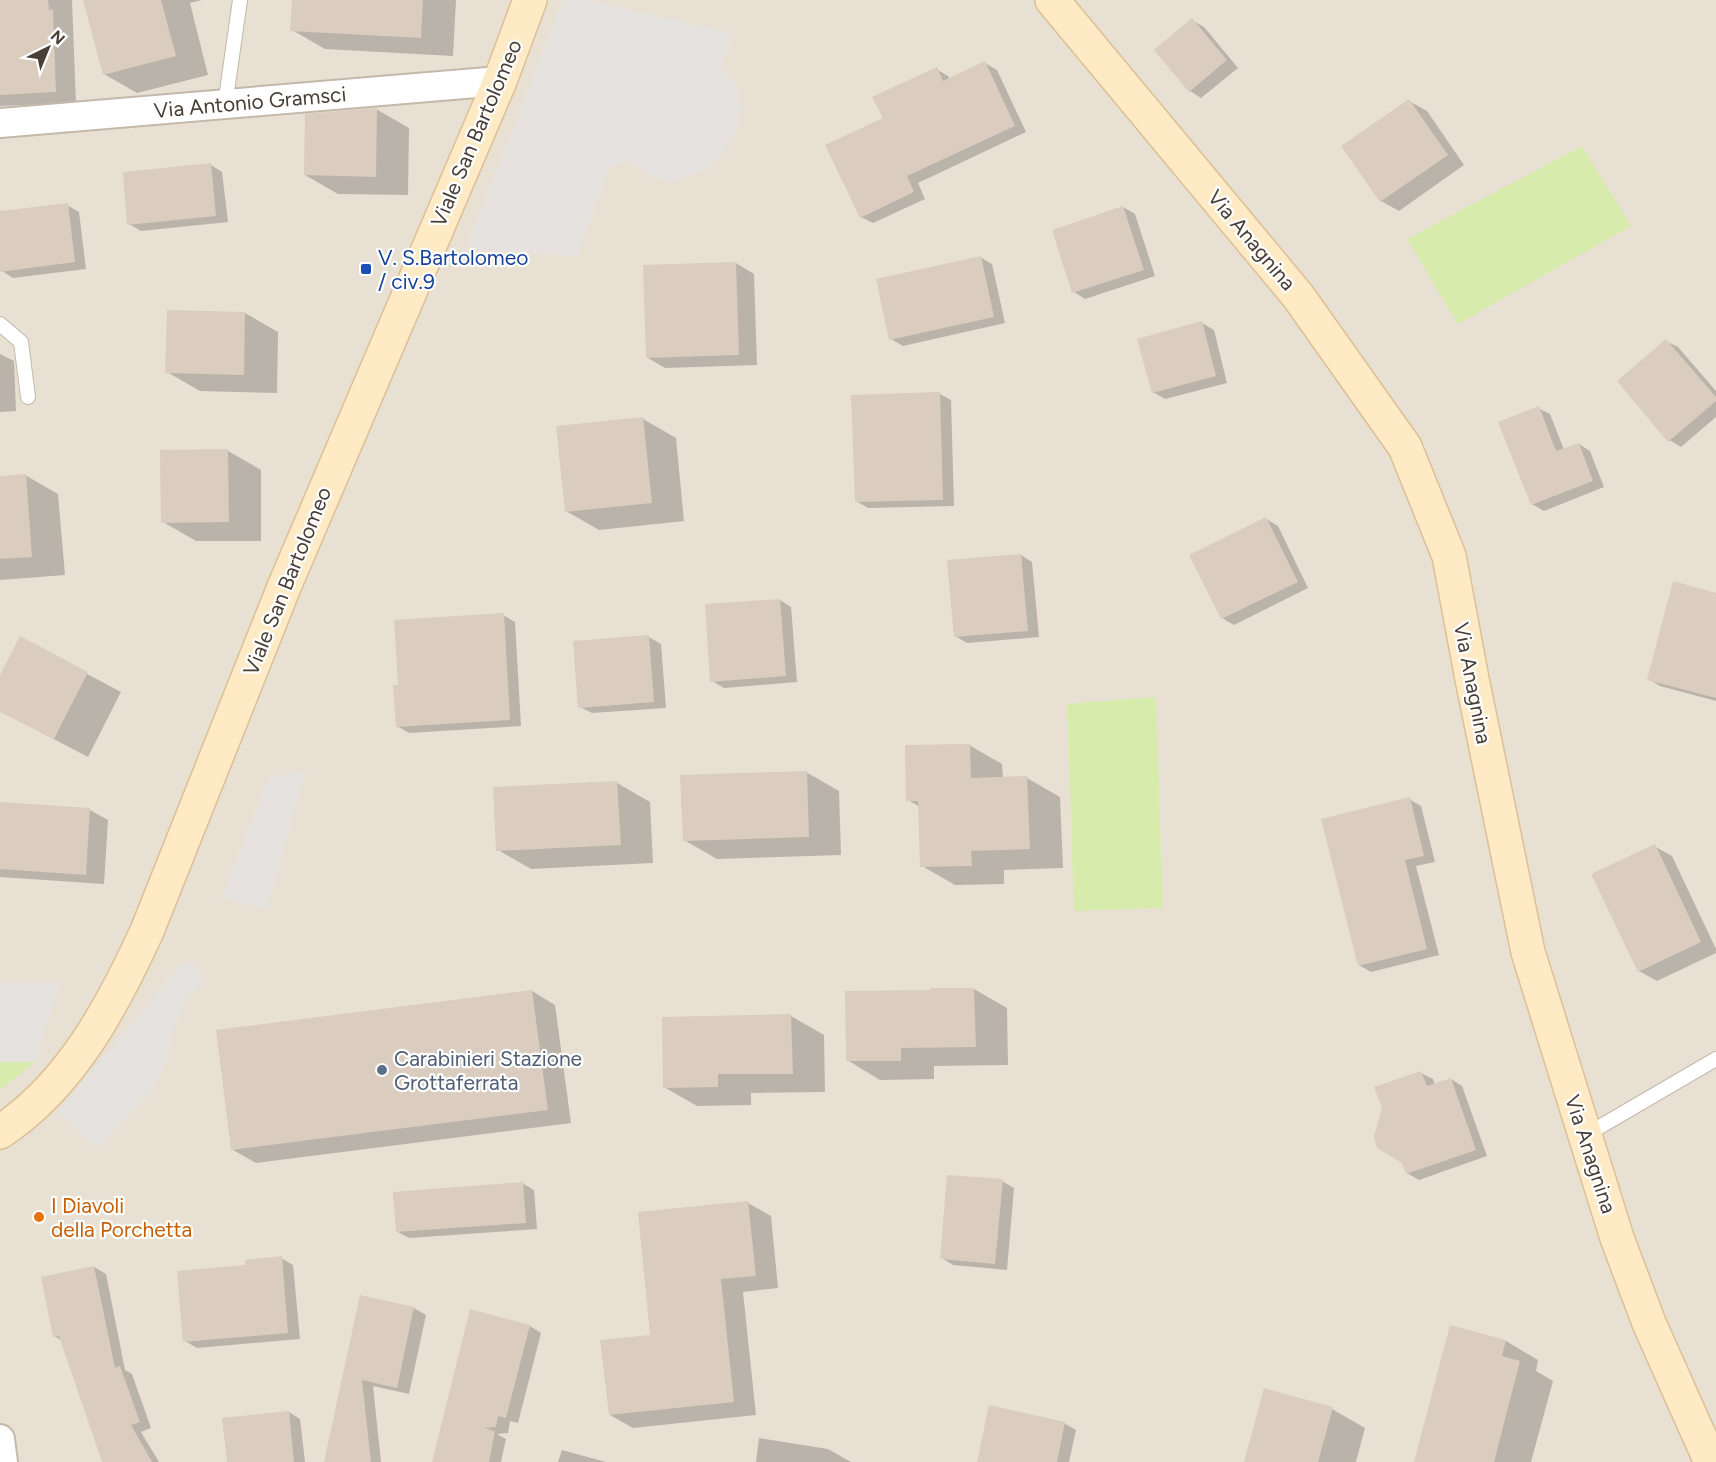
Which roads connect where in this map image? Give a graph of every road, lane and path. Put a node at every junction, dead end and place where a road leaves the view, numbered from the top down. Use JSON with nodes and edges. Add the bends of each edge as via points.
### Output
{"nodes":[{"id":1,"x":240,"y":0,"type":"edge"},
{"id":2,"x":1052,"y":0,"type":"edge"},
{"id":3,"x":525,"y":12,"type":"edge"},
{"id":4,"x":500,"y":81,"type":"junction"},
{"id":5,"x":225,"y":105,"type":"junction"},
{"id":6,"x":0,"y":123,"type":"edge"},
{"id":7,"x":0,"y":324,"type":"edge"},
{"id":8,"x":28,"y":397,"type":"dead end"},
{"id":9,"x":1716,"y":1059,"type":"edge"},
{"id":10,"x":0,"y":1132,"type":"edge"},
{"id":11,"x":1584,"y":1136,"type":"junction"},
{"id":12,"x":0,"y":1439,"type":"edge"},
{"id":13,"x":3,"y":1462,"type":"edge"},
{"id":14,"x":1711,"y":1462,"type":"edge"}],
"edges":[{"from":1,"to":5,"type":"lane"},
{"from":2,"to":11,"type":"main road","name":"Via Anagnina","via":[[1298,296],[1405,447],[1449,556],[1528,952]]},
{"from":3,"to":4,"type":"main road","name":"Viale San Bartolomeo"},
{"from":4,"to":5,"type":"street","name":"Via Antonio Gramsci"},
{"from":4,"to":10,"type":"main road","name":"Viale San Bartolomeo","via":[[284,586],[147,932],[99,1025],[56,1082]]},
{"from":5,"to":6,"type":"street","name":"Via Antonio Gramsci"},
{"from":7,"to":8,"type":"lane","via":[[21,342]]},
{"from":9,"to":11,"type":"lane"},
{"from":11,"to":14,"type":"main road","name":"Via Anagnina","via":[[1649,1323]]},
{"from":12,"to":13,"type":"street"}]}
